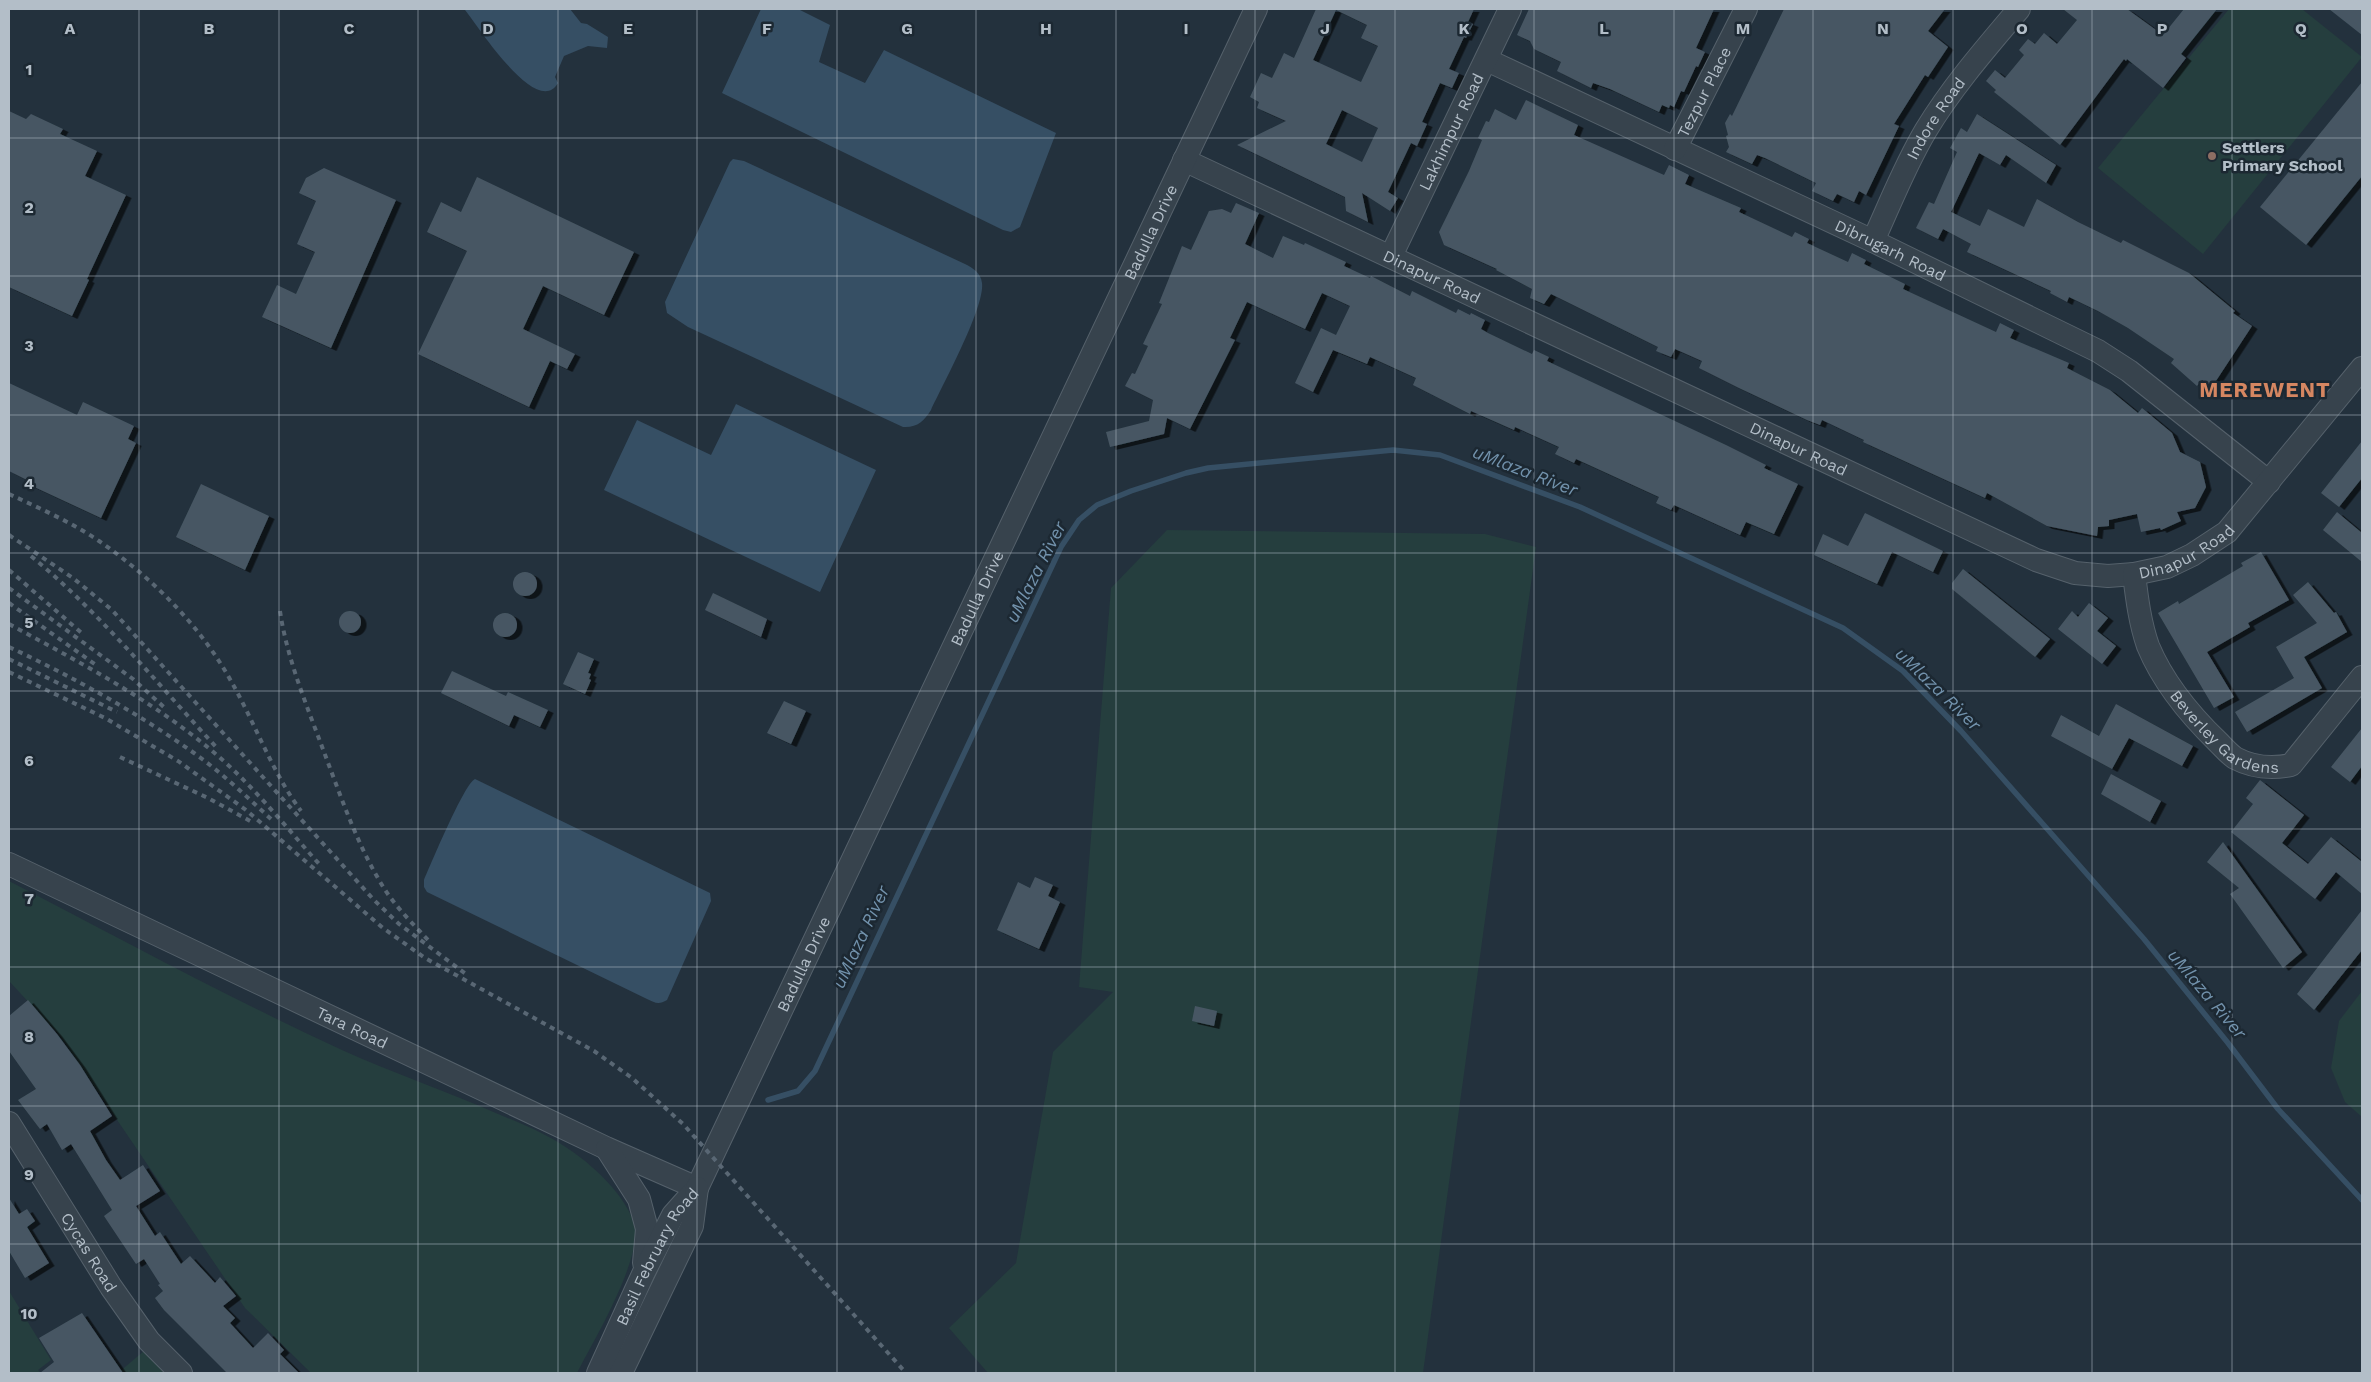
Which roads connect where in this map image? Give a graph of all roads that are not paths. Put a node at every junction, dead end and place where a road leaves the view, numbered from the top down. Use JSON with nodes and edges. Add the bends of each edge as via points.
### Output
{"nodes":[{"id":1,"x":1256,"y":9,"type":"edge"},
{"id":2,"x":1510,"y":9,"type":"edge"},
{"id":3,"x":1746,"y":9,"type":"edge"},
{"id":4,"x":2018,"y":9,"type":"edge"},
{"id":5,"x":1487,"y":60,"type":"junction"},
{"id":6,"x":1675,"y":150,"type":"junction"},
{"id":7,"x":1184,"y":160,"type":"junction"},
{"id":8,"x":1873,"y":241,"type":"junction"},
{"id":9,"x":1391,"y":256,"type":"junction"},
{"id":10,"x":2362,"y":368,"type":"edge"},
{"id":11,"x":2269,"y":482,"type":"junction"},
{"id":12,"x":2134,"y":574,"type":"junction"},
{"id":13,"x":2362,"y":677,"type":"edge"},
{"id":14,"x":9,"y":864,"type":"edge"},
{"id":15,"x":9,"y":1123,"type":"edge"},
{"id":16,"x":606,"y":1148,"type":"junction"},
{"id":17,"x":697,"y":1188,"type":"junction"},
{"id":18,"x":644,"y":1272,"type":"junction"},
{"id":19,"x":181,"y":1373,"type":"edge"},
{"id":20,"x":598,"y":1373,"type":"edge"},
{"id":21,"x":621,"y":1373,"type":"edge"}],
"edges":[{"from":1,"to":7,"type":"street","name":"Badulla Drive"},
{"from":2,"to":5,"type":"street","name":"Lakhimpur Road"},
{"from":3,"to":6,"type":"street","name":"Tezpur Place"},
{"from":4,"to":8,"type":"street","name":"Indore Road","via":[[1952,90],[1925,131]]},
{"from":5,"to":6,"type":"street","name":"Dibrugarh Road"},
{"from":5,"to":9,"type":"street","name":"Lakhimpur Road"},
{"from":6,"to":8,"type":"street","name":"Dibrugarh Road"},
{"from":7,"to":9,"type":"street","name":"Dinapur Road"},
{"from":7,"to":17,"type":"street","name":"Badulla Drive"},
{"from":8,"to":11,"type":"street","name":"Dibrugarh Road","via":[[2098,350]]},
{"from":9,"to":12,"type":"street","name":"Dinapur Road","via":[[2036,560],[2075,573]]},
{"from":10,"to":11,"type":"street","name":"Dinapur Road"},
{"from":11,"to":12,"type":"street","name":"Dinapur Road","via":[[2227,532],[2175,563]]},
{"from":12,"to":13,"type":"street","name":"Beverley Gardens","via":[[2139,615],[2160,672],[2194,718],[2234,758],[2265,768],[2291,765]]},
{"from":14,"to":16,"type":"street","name":"Tara Road"},
{"from":15,"to":19,"type":"street","name":"Cycas Road","via":[[111,1288],[149,1341]]},
{"from":16,"to":17,"type":"street","name":"Tara Road"},
{"from":16,"to":18,"type":"street","via":[[639,1199],[646,1219]]},
{"from":17,"to":18,"type":"street","name":"Basil February Road","via":[[673,1215]]},
{"from":17,"to":21,"type":"street","name":"Basil February Road","via":[[692,1226]]},
{"from":18,"to":20,"type":"street","name":"Basil February Road"}]}
